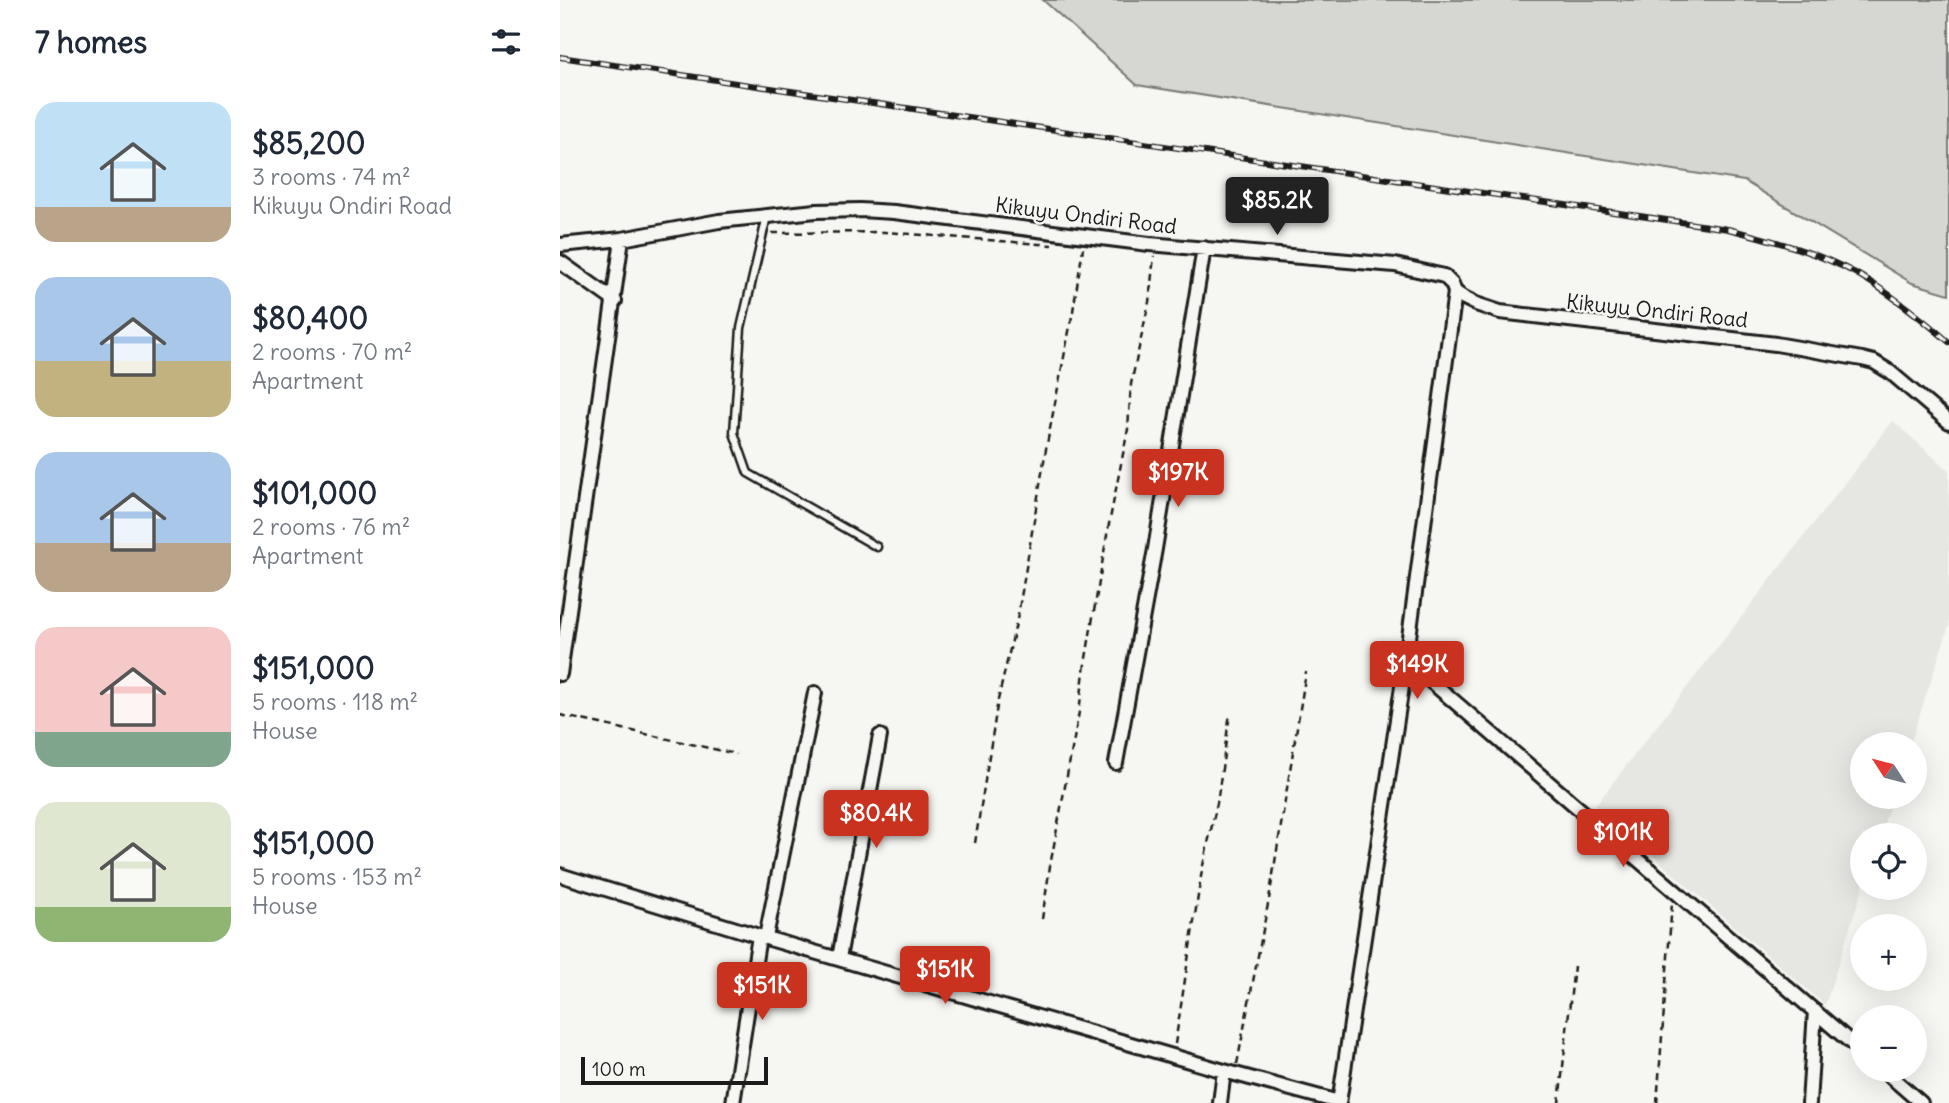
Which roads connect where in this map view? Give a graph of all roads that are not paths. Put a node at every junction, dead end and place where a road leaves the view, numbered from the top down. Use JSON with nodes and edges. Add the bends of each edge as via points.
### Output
{"nodes":[{"id":1,"x":767,"y":216,"type":"junction"},
{"id":2,"x":622,"y":239,"type":"junction"},
{"id":3,"x":560,"y":245,"type":"edge"},
{"id":4,"x":1204,"y":248,"type":"junction"},
{"id":5,"x":560,"y":262,"type":"edge"},
{"id":6,"x":1455,"y":292,"type":"junction"},
{"id":7,"x":615,"y":301,"type":"junction"},
{"id":8,"x":1949,"y":422,"type":"edge"},
{"id":9,"x":877,"y":547,"type":"dead end"},
{"id":10,"x":1406,"y":660,"type":"junction"},
{"id":11,"x":560,"y":674,"type":"edge"},
{"id":12,"x":814,"y":693,"type":"dead end"},
{"id":13,"x":880,"y":736,"type":"dead end"},
{"id":14,"x":1116,"y":763,"type":"dead end"},
{"id":15,"x":560,"y":875,"type":"edge"},
{"id":16,"x":763,"y":936,"type":"junction"},
{"id":17,"x":839,"y":958,"type":"junction"},
{"id":18,"x":1815,"y":1011,"type":"junction"},
{"id":19,"x":1850,"y":1042,"type":"edge"},
{"id":20,"x":1230,"y":1073,"type":"junction"},
{"id":21,"x":1897,"y":1082,"type":"edge"},
{"id":22,"x":733,"y":1103,"type":"edge"},
{"id":23,"x":1220,"y":1103,"type":"edge"},
{"id":24,"x":1339,"y":1103,"type":"edge"},
{"id":25,"x":1809,"y":1103,"type":"edge"},
{"id":26,"x":1921,"y":1103,"type":"edge"}],
"edges":[{"from":1,"to":2,"type":"street","name":"Kikuyu Ondiri Road"},
{"from":1,"to":4,"type":"street","name":"Kikuyu Ondiri Road","via":[[894,212]]},
{"from":1,"to":9,"type":"lane","via":[[741,328],[734,433],[748,472]]},
{"from":2,"to":3,"type":"street","name":"Kikuyu Ondiri Road"},
{"from":2,"to":7,"type":"street"},
{"from":4,"to":6,"type":"street","name":"Kikuyu Ondiri Road","via":[[1395,265],[1444,276]]},
{"from":4,"to":14,"type":"street"},
{"from":5,"to":7,"type":"street"},
{"from":6,"to":8,"type":"street","name":"Kikuyu Ondiri Road","via":[[1476,304],[1510,313],[1776,344],[1874,362]]},
{"from":6,"to":10,"type":"street"},
{"from":7,"to":11,"type":"street"},
{"from":10,"to":18,"type":"street"},
{"from":10,"to":24,"type":"street"},
{"from":12,"to":16,"type":"street"},
{"from":13,"to":17,"type":"street"},
{"from":15,"to":16,"type":"street"},
{"from":16,"to":17,"type":"street"},
{"from":16,"to":22,"type":"street"},
{"from":17,"to":20,"type":"street"},
{"from":18,"to":19,"type":"street"},
{"from":18,"to":25,"type":"street"},
{"from":20,"to":23,"type":"street"},
{"from":20,"to":24,"type":"street"},
{"from":21,"to":26,"type":"street"}]}
